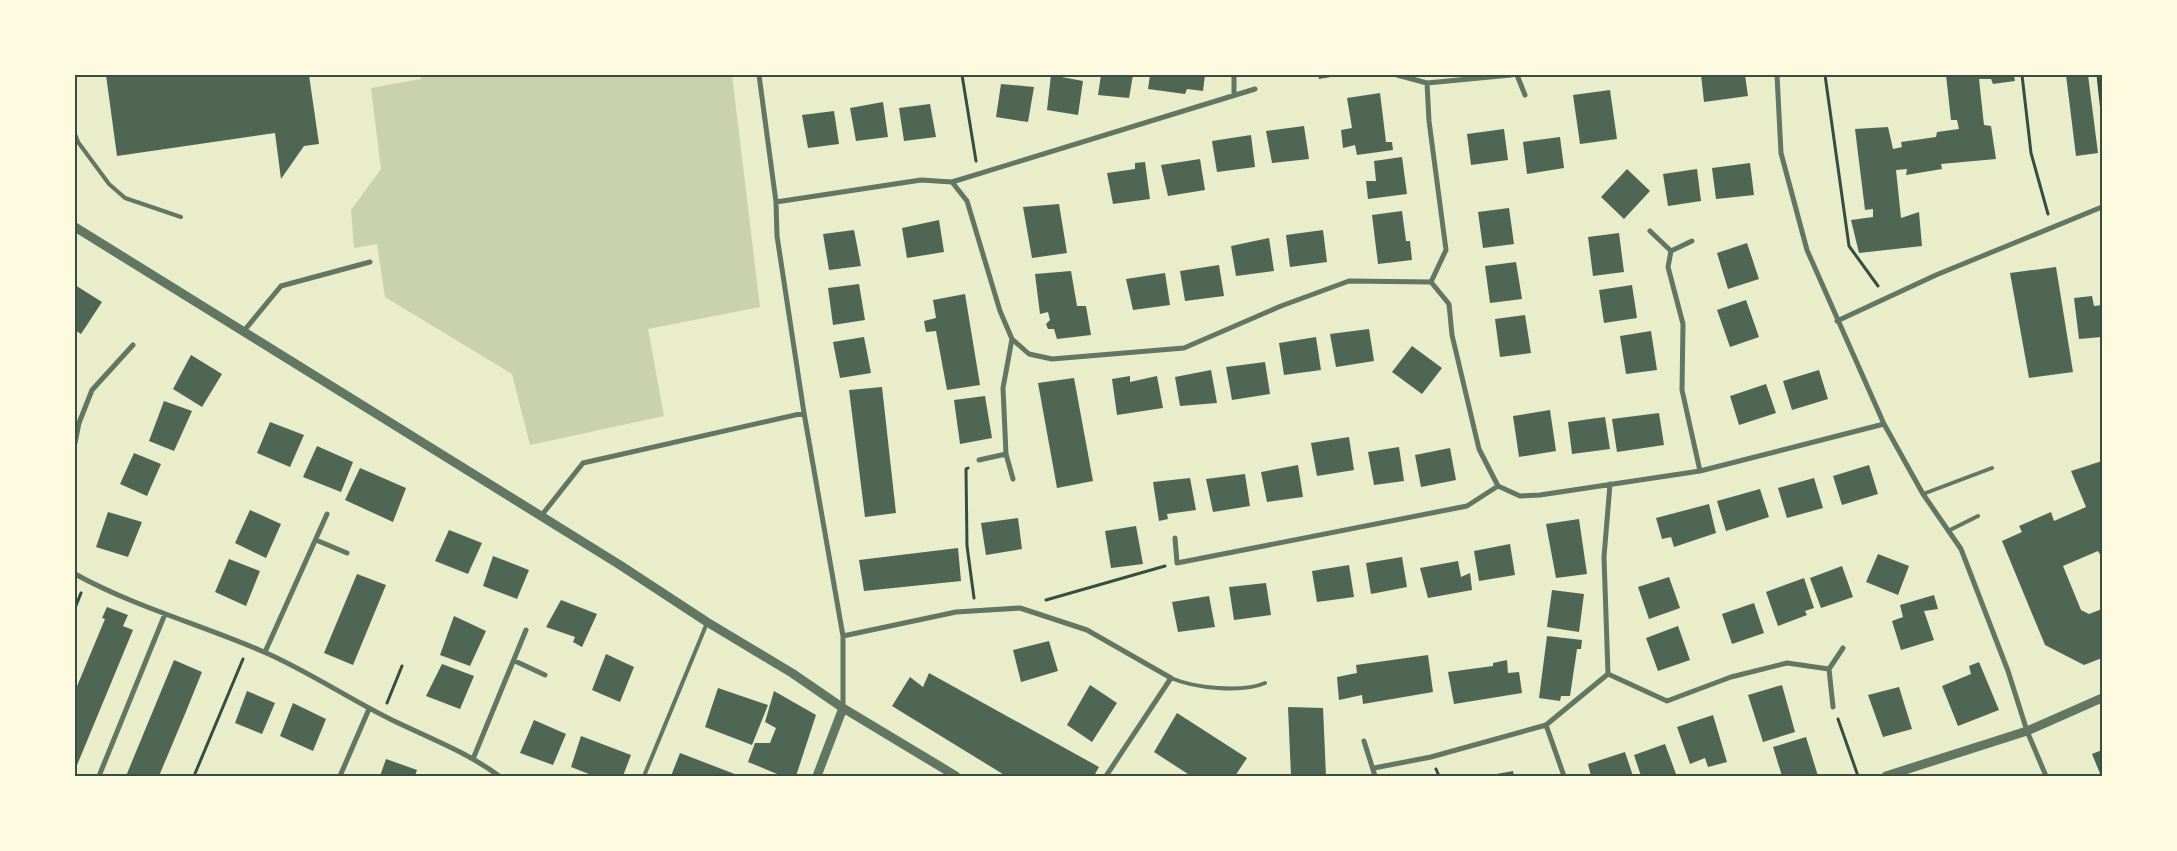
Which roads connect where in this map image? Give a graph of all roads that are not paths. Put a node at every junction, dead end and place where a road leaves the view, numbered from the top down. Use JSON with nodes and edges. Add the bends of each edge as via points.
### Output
{"nodes":[{"id":1,"x":759,"y":75,"type":"edge"},
{"id":2,"x":1234,"y":75,"type":"edge"},
{"id":3,"x":1397,"y":75,"type":"edge"},
{"id":4,"x":1511,"y":75,"type":"edge"},
{"id":5,"x":1517,"y":75,"type":"edge"},
{"id":6,"x":1777,"y":75,"type":"edge"},
{"id":7,"x":1428,"y":83,"type":"junction"},
{"id":8,"x":1255,"y":89,"type":"dead end"},
{"id":9,"x":1234,"y":95,"type":"junction"},
{"id":10,"x":1525,"y":95,"type":"dead end"},
{"id":11,"x":75,"y":134,"type":"edge"},
{"id":12,"x":952,"y":182,"type":"junction"},
{"id":13,"x":776,"y":202,"type":"junction"},
{"id":14,"x":2102,"y":207,"type":"edge"},
{"id":15,"x":181,"y":217,"type":"dead end"},
{"id":16,"x":75,"y":227,"type":"edge"},
{"id":17,"x":1650,"y":231,"type":"dead end"},
{"id":18,"x":1692,"y":241,"type":"dead end"},
{"id":19,"x":1671,"y":250,"type":"junction"},
{"id":20,"x":370,"y":262,"type":"dead end"},
{"id":21,"x":1431,"y":282,"type":"junction"},
{"id":22,"x":1837,"y":321,"type":"junction"},
{"id":23,"x":243,"y":332,"type":"junction"},
{"id":24,"x":1012,"y":339,"type":"junction"},
{"id":25,"x":132,"y":345,"type":"dead end"},
{"id":26,"x":804,"y":413,"type":"junction"},
{"id":27,"x":1884,"y":424,"type":"junction"},
{"id":28,"x":75,"y":443,"type":"edge"},
{"id":29,"x":1006,"y":454,"type":"junction"},
{"id":30,"x":979,"y":460,"type":"road end"},
{"id":31,"x":1992,"y":468,"type":"dead end"},
{"id":32,"x":1700,"y":471,"type":"junction"},
{"id":33,"x":1013,"y":478,"type":"dead end"},
{"id":34,"x":1610,"y":484,"type":"junction"},
{"id":35,"x":1498,"y":486,"type":"junction"},
{"id":36,"x":1923,"y":494,"type":"junction"},
{"id":37,"x":327,"y":514,"type":"dead end"},
{"id":38,"x":541,"y":516,"type":"junction"},
{"id":39,"x":1978,"y":516,"type":"dead end"},
{"id":40,"x":1948,"y":531,"type":"junction"},
{"id":41,"x":1175,"y":538,"type":"dead end"},
{"id":42,"x":316,"y":540,"type":"junction"},
{"id":43,"x":347,"y":554,"type":"dead end"},
{"id":44,"x":75,"y":574,"type":"edge"},
{"id":45,"x":165,"y":614,"type":"junction"},
{"id":46,"x":707,"y":622,"type":"junction"},
{"id":47,"x":526,"y":630,"type":"dead end"},
{"id":48,"x":843,"y":636,"type":"junction"},
{"id":49,"x":1843,"y":648,"type":"dead end"},
{"id":50,"x":265,"y":652,"type":"junction"},
{"id":51,"x":514,"y":661,"type":"junction"},
{"id":52,"x":1829,"y":669,"type":"junction"},
{"id":53,"x":1608,"y":674,"type":"junction"},
{"id":54,"x":546,"y":675,"type":"dead end"},
{"id":55,"x":1171,"y":678,"type":"junction"},
{"id":56,"x":1265,"y":683,"type":"dead end"},
{"id":57,"x":2102,"y":698,"type":"edge"},
{"id":58,"x":1833,"y":707,"type":"road end"},
{"id":59,"x":843,"y":708,"type":"junction"},
{"id":60,"x":369,"y":709,"type":"junction"},
{"id":61,"x":1546,"y":726,"type":"junction"},
{"id":62,"x":2028,"y":731,"type":"junction"},
{"id":63,"x":1364,"y":741,"type":"dead end"},
{"id":64,"x":472,"y":759,"type":"junction"},
{"id":65,"x":1374,"y":768,"type":"junction"},
{"id":66,"x":99,"y":776,"type":"edge"},
{"id":67,"x":340,"y":776,"type":"edge"},
{"id":68,"x":499,"y":776,"type":"edge"},
{"id":69,"x":644,"y":776,"type":"edge"},
{"id":70,"x":817,"y":776,"type":"edge"},
{"id":71,"x":956,"y":776,"type":"edge"},
{"id":72,"x":1106,"y":776,"type":"edge"},
{"id":73,"x":1375,"y":776,"type":"edge"},
{"id":74,"x":1564,"y":776,"type":"edge"},
{"id":75,"x":1886,"y":776,"type":"edge"},
{"id":76,"x":2046,"y":776,"type":"edge"}],
"edges":[{"from":1,"to":13,"type":"street"},
{"from":2,"to":9,"type":"street"},
{"from":3,"to":7,"type":"street"},
{"from":4,"to":7,"type":"street"},
{"from":5,"to":10,"type":"street"},
{"from":6,"to":22,"type":"street","via":[[1781,153],[1807,250]]},
{"from":7,"to":21,"type":"street","via":[[1429,121],[1446,250]]},
{"from":8,"to":9,"type":"street"},
{"from":9,"to":12,"type":"street"},
{"from":11,"to":15,"type":"lane","via":[[109,184],[125,198]]},
{"from":12,"to":13,"type":"street","via":[[922,180]]},
{"from":12,"to":24,"type":"street","via":[[967,201]]},
{"from":13,"to":26,"type":"street","via":[[777,236]]},
{"from":14,"to":22,"type":"street","via":[[1936,275]]},
{"from":16,"to":23,"type":"street"},
{"from":17,"to":19,"type":"street"},
{"from":18,"to":19,"type":"street"},
{"from":19,"to":32,"type":"street","via":[[1668,267],[1683,324],[1682,390]]},
{"from":20,"to":23,"type":"street","via":[[281,286]]},
{"from":21,"to":24,"type":"street","via":[[1349,281],[1184,348],[1052,359],[1029,354]]},
{"from":21,"to":35,"type":"street","via":[[1448,304],[1452,335],[1479,449]]},
{"from":22,"to":27,"type":"street"},
{"from":23,"to":38,"type":"street"},
{"from":24,"to":29,"type":"street","via":[[1003,388]]},
{"from":25,"to":28,"type":"street","via":[[92,390]]},
{"from":26,"to":38,"type":"street","via":[[583,463]]},
{"from":26,"to":48,"type":"street"},
{"from":27,"to":32,"type":"street"},
{"from":27,"to":36,"type":"street"},
{"from":29,"to":30,"type":"street"},
{"from":29,"to":33,"type":"street"},
{"from":31,"to":36,"type":"lane"},
{"from":32,"to":34,"type":"street"},
{"from":34,"to":35,"type":"street","via":[[1520,496]]},
{"from":34,"to":53,"type":"street","via":[[1604,557]]},
{"from":35,"to":41,"type":"street","via":[[1467,506],[1177,563]]},
{"from":36,"to":40,"type":"street"},
{"from":37,"to":42,"type":"street"},
{"from":38,"to":46,"type":"street"},
{"from":39,"to":40,"type":"lane"},
{"from":40,"to":62,"type":"street","via":[[1964,558]]},
{"from":42,"to":43,"type":"street"},
{"from":42,"to":50,"type":"street"},
{"from":44,"to":45,"type":"street"},
{"from":45,"to":50,"type":"street"},
{"from":45,"to":66,"type":"street"},
{"from":46,"to":59,"type":"street"},
{"from":46,"to":69,"type":"lane"},
{"from":47,"to":51,"type":"street"},
{"from":48,"to":55,"type":"street","via":[[956,612],[1020,608],[1087,630]]},
{"from":48,"to":59,"type":"street"},
{"from":49,"to":52,"type":"street"},
{"from":50,"to":60,"type":"street"},
{"from":51,"to":54,"type":"street"},
{"from":51,"to":64,"type":"street"},
{"from":52,"to":53,"type":"street","via":[[1787,663],[1730,677],[1667,701]]},
{"from":52,"to":58,"type":"street"},
{"from":53,"to":61,"type":"street"},
{"from":55,"to":56,"type":"lane","via":[[1204,686],[1240,688]]},
{"from":55,"to":72,"type":"street"},
{"from":57,"to":62,"type":"street"},
{"from":59,"to":70,"type":"street"},
{"from":59,"to":71,"type":"street"},
{"from":60,"to":64,"type":"street"},
{"from":60,"to":67,"type":"street"},
{"from":61,"to":65,"type":"street","via":[[1431,757]]},
{"from":61,"to":74,"type":"street"},
{"from":62,"to":75,"type":"street"},
{"from":62,"to":76,"type":"street"},
{"from":63,"to":65,"type":"street"},
{"from":64,"to":68,"type":"street"},
{"from":65,"to":73,"type":"street"}]}
